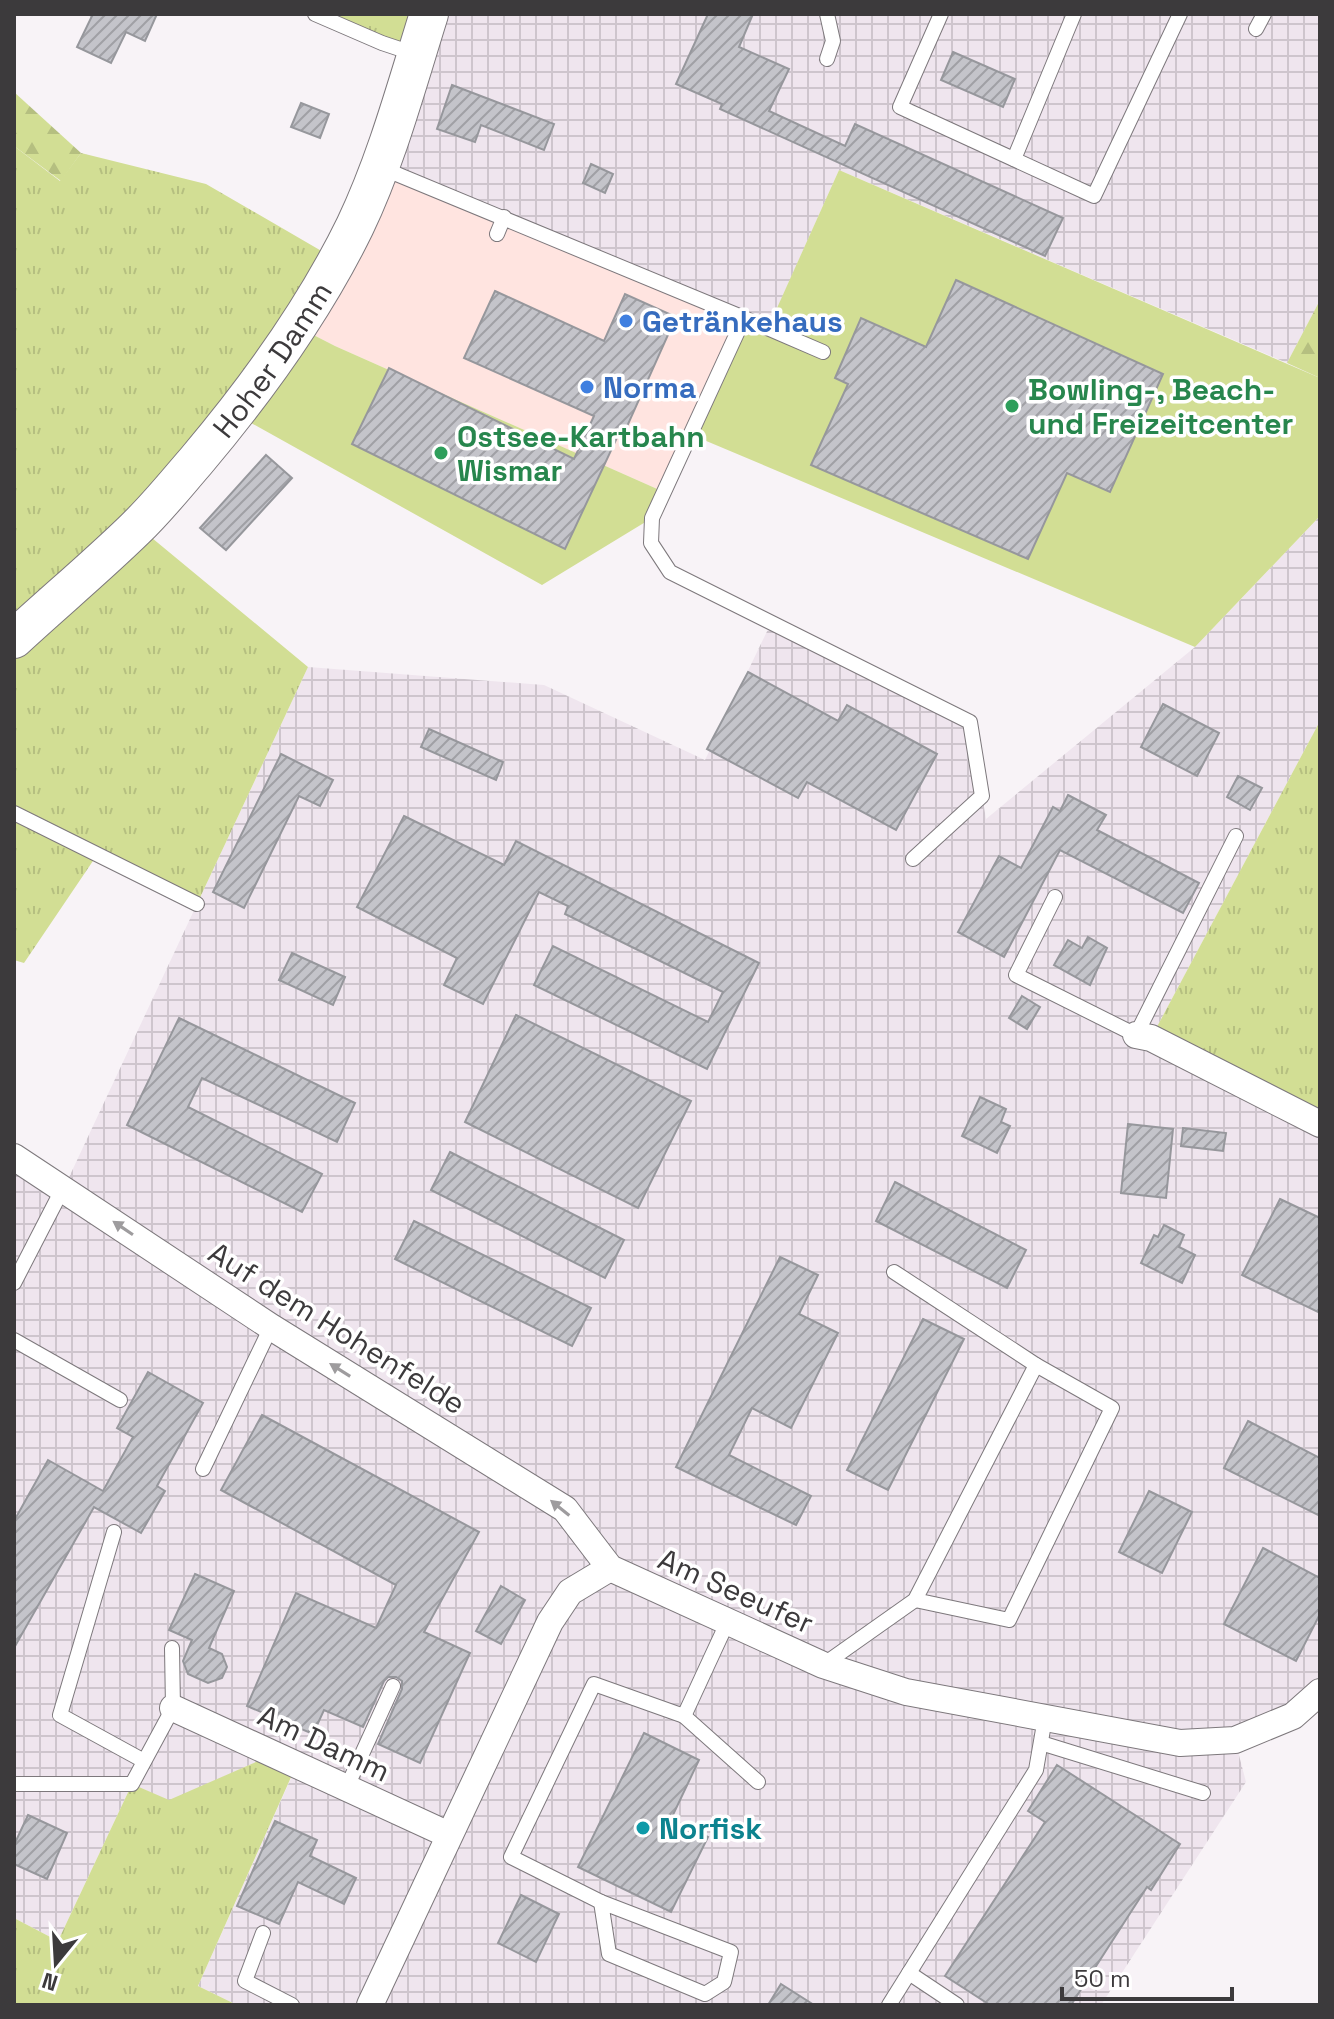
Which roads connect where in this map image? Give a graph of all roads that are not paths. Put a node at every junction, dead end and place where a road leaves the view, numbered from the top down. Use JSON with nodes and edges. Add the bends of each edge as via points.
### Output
{"nodes":[{"id":1,"x":315,"y":14,"type":"edge"},
{"id":2,"x":429,"y":14,"type":"edge"},
{"id":3,"x":827,"y":14,"type":"edge"},
{"id":4,"x":941,"y":14,"type":"edge"},
{"id":5,"x":1074,"y":14,"type":"edge"},
{"id":6,"x":1180,"y":14,"type":"edge"},
{"id":7,"x":1264,"y":14,"type":"edge"},
{"id":8,"x":1256,"y":29,"type":"dead end"},
{"id":9,"x":417,"y":54,"type":"junction"},
{"id":10,"x":827,"y":59,"type":"dead end"},
{"id":11,"x":1014,"y":159,"type":"junction"},
{"id":12,"x":379,"y":167,"type":"junction"},
{"id":13,"x":504,"y":217,"type":"junction"},
{"id":14,"x":497,"y":234,"type":"dead end"},
{"id":15,"x":744,"y":318,"type":"junction"},
{"id":16,"x":823,"y":352,"type":"dead end"},
{"id":17,"x":14,"y":639,"type":"edge"},
{"id":18,"x":14,"y":813,"type":"edge"},
{"id":19,"x":1236,"y":836,"type":"dead end"},
{"id":20,"x":913,"y":859,"type":"dead end"},
{"id":21,"x":1055,"y":897,"type":"dead end"},
{"id":22,"x":197,"y":904,"type":"dead end"},
{"id":23,"x":1136,"y":1035,"type":"junction"},
{"id":24,"x":1320,"y":1124,"type":"edge"},
{"id":25,"x":14,"y":1157,"type":"edge"},
{"id":26,"x":63,"y":1188,"type":"junction"},
{"id":27,"x":894,"y":1272,"type":"dead end"},
{"id":28,"x":14,"y":1283,"type":"edge"},
{"id":29,"x":271,"y":1327,"type":"junction"},
{"id":30,"x":14,"y":1340,"type":"edge"},
{"id":31,"x":1036,"y":1365,"type":"junction"},
{"id":32,"x":120,"y":1400,"type":"dead end"},
{"id":33,"x":203,"y":1469,"type":"dead end"},
{"id":34,"x":114,"y":1532,"type":"dead end"},
{"id":35,"x":610,"y":1568,"type":"junction"},
{"id":36,"x":915,"y":1600,"type":"junction"},
{"id":37,"x":727,"y":1623,"type":"junction"},
{"id":38,"x":172,"y":1648,"type":"dead end"},
{"id":39,"x":823,"y":1665,"type":"junction"},
{"id":40,"x":393,"y":1686,"type":"dead end"},
{"id":41,"x":1320,"y":1692,"type":"edge"},
{"id":42,"x":173,"y":1708,"type":"junction"},
{"id":43,"x":684,"y":1716,"type":"junction"},
{"id":44,"x":1043,"y":1730,"type":"junction"},
{"id":45,"x":144,"y":1761,"type":"junction"},
{"id":46,"x":758,"y":1782,"type":"dead end"},
{"id":47,"x":14,"y":1784,"type":"edge"},
{"id":48,"x":346,"y":1789,"type":"junction"},
{"id":49,"x":1203,"y":1793,"type":"dead end"},
{"id":50,"x":449,"y":1835,"type":"junction"},
{"id":51,"x":601,"y":1902,"type":"junction"},
{"id":52,"x":263,"y":1933,"type":"dead end"},
{"id":53,"x":909,"y":1973,"type":"junction"},
{"id":54,"x":292,"y":2005,"type":"edge"},
{"id":55,"x":370,"y":2005,"type":"edge"},
{"id":56,"x":889,"y":2005,"type":"edge"},
{"id":57,"x":957,"y":2005,"type":"edge"}],
"edges":[{"from":1,"to":9,"type":"lane"},
{"from":2,"to":9,"type":"main road","name":"Hoher Damm"},
{"from":3,"to":10,"type":"lane","via":[[833,41]]},
{"from":4,"to":11,"type":"lane","via":[[900,107]]},
{"from":5,"to":11,"type":"lane"},
{"from":6,"to":11,"type":"lane","via":[[1094,196]]},
{"from":7,"to":8,"type":"lane"},
{"from":9,"to":12,"type":"main road","name":"Hoher Damm"},
{"from":12,"to":13,"type":"lane"},
{"from":12,"to":17,"type":"main road","name":"Hoher Damm","via":[[337,260],[235,414],[137,528]]},
{"from":13,"to":14,"type":"lane"},
{"from":13,"to":15,"type":"lane"},
{"from":15,"to":16,"type":"lane"},
{"from":15,"to":20,"type":"lane","via":[[652,518],[651,543],[670,572],[970,722],[982,796]]},
{"from":18,"to":22,"type":"lane"},
{"from":19,"to":23,"type":"lane"},
{"from":21,"to":23,"type":"lane","via":[[1016,975]]},
{"from":23,"to":24,"type":"street"},
{"from":25,"to":26,"type":"street","name":"Auf dem Hohenfelde"},
{"from":26,"to":28,"type":"lane"},
{"from":29,"to":26,"type":"street","name":"Auf dem Hohenfelde","one_way":true},
{"from":27,"to":31,"type":"lane"},
{"from":29,"to":33,"type":"lane"},
{"from":35,"to":29,"type":"street","name":"Auf dem Hohenfelde","one_way":true,"via":[[565,1509]]},
{"from":30,"to":32,"type":"lane"},
{"from":31,"to":36,"type":"lane"},
{"from":31,"to":36,"type":"lane","via":[[1112,1408],[1009,1620]]},
{"from":34,"to":45,"type":"lane","via":[[60,1715]]},
{"from":35,"to":37,"type":"street","name":"Am Seeufer"},
{"from":35,"to":50,"type":"street","name":"Am Seeufer","via":[[570,1592],[550,1622]]},
{"from":36,"to":39,"type":"lane"},
{"from":37,"to":39,"type":"street","name":"Am Seeufer"},
{"from":37,"to":43,"type":"lane"},
{"from":38,"to":42,"type":"lane"},
{"from":39,"to":44,"type":"street","name":"Am Seeufer"},
{"from":40,"to":48,"type":"lane"},
{"from":41,"to":44,"type":"street","name":"Am Seeufer","via":[[1293,1716],[1235,1740],[1180,1743]]},
{"from":42,"to":45,"type":"lane"},
{"from":42,"to":48,"type":"street","name":"Am Damm"},
{"from":43,"to":46,"type":"lane"},
{"from":43,"to":51,"type":"lane","via":[[594,1684],[511,1857]]},
{"from":44,"to":49,"type":"lane"},
{"from":44,"to":53,"type":"lane","via":[[1036,1770]]},
{"from":45,"to":47,"type":"lane","via":[[132,1784]]},
{"from":48,"to":50,"type":"street","name":"Am Damm"},
{"from":50,"to":55,"type":"street","name":"Am Seeufer"},
{"from":51,"to":51,"type":"lane","via":[[609,1954],[705,1994],[724,1982],[731,1952]]},
{"from":52,"to":54,"type":"lane","via":[[245,1981]]},
{"from":53,"to":56,"type":"lane"},
{"from":53,"to":57,"type":"lane"}]}
